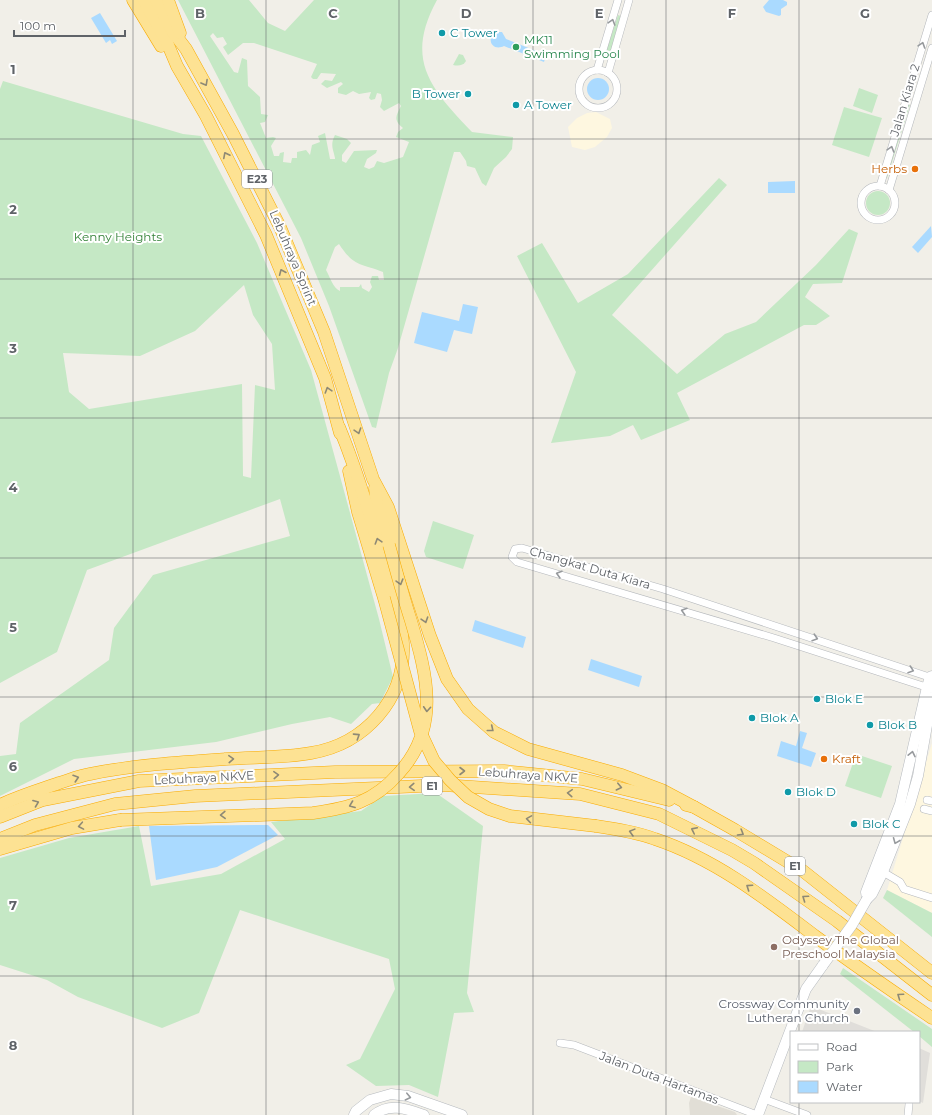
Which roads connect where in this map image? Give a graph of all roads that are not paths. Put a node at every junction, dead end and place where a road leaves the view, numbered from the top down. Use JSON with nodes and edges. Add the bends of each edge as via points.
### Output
{"nodes":[{"id":1,"x":156,"y":0,"type":"edge"},
{"id":2,"x":168,"y":0,"type":"edge"},
{"id":3,"x":618,"y":0,"type":"edge"},
{"id":4,"x":629,"y":0,"type":"edge"},
{"id":5,"x":138,"y":3,"type":"edge"},
{"id":6,"x":932,"y":15,"type":"edge"},
{"id":7,"x":932,"y":48,"type":"edge"},
{"id":8,"x":186,"y":49,"type":"junction"},
{"id":9,"x":597,"y":70,"type":"junction"},
{"id":10,"x":608,"y":73,"type":"junction"},
{"id":11,"x":880,"y":186,"type":"junction"},
{"id":12,"x":889,"y":190,"type":"junction"},
{"id":13,"x":339,"y":427,"type":"junction"},
{"id":14,"x":373,"y":479,"type":"junction"},
{"id":15,"x":930,"y":681,"type":"edge"},
{"id":16,"x":932,"y":697,"type":"edge"},
{"id":17,"x":906,"y":799,"type":"junction"},
{"id":18,"x":0,"y":806,"type":"edge"},
{"id":19,"x":694,"y":807,"type":"junction"},
{"id":20,"x":924,"y":809,"type":"dead end"},
{"id":21,"x":932,"y":811,"type":"edge"},
{"id":22,"x":0,"y":817,"type":"edge"},
{"id":23,"x":0,"y":839,"type":"edge"},
{"id":24,"x":0,"y":849,"type":"edge"},
{"id":25,"x":883,"y":872,"type":"junction"},
{"id":26,"x":932,"y":898,"type":"edge"},
{"id":27,"x":867,"y":899,"type":"junction"},
{"id":28,"x":932,"y":973,"type":"edge"},
{"id":29,"x":932,"y":995,"type":"edge"},
{"id":30,"x":932,"y":1018,"type":"edge"},
{"id":31,"x":791,"y":1031,"type":"edge"},
{"id":32,"x":790,"y":1035,"type":"edge"},
{"id":33,"x":560,"y":1043,"type":"dead end"},
{"id":34,"x":767,"y":1100,"type":"junction"},
{"id":35,"x":909,"y":1104,"type":"dead end"},
{"id":36,"x":375,"y":1114,"type":"edge"},
{"id":37,"x":354,"y":1115,"type":"edge"},
{"id":38,"x":424,"y":1115,"type":"edge"},
{"id":39,"x":462,"y":1115,"type":"edge"},
{"id":40,"x":758,"y":1115,"type":"edge"},
{"id":41,"x":807,"y":1115,"type":"edge"},
{"id":42,"x":908,"y":1115,"type":"edge"}],
"edges":[{"from":1,"to":8,"type":"highway"},
{"from":2,"to":8,"type":"highway"},
{"from":9,"to":3,"type":"street","one_way":true},
{"from":4,"to":10,"type":"street"},
{"from":13,"to":5,"type":"highway","name":"Lebuhraya Sprint","number":"E23","one_way":true,"via":[[324,378],[266,235],[206,116],[177,66],[166,40]]},
{"from":11,"to":6,"type":"street","name":"Jalan Kiara 2","one_way":true},
{"from":7,"to":12,"type":"street","name":"Jalan Kiara 2"},
{"from":8,"to":14,"type":"highway","name":"Lebuhraya Sprint","number":"E23","one_way":true,"via":[[280,227],[324,332]]},
{"from":9,"to":10,"type":"street"},
{"from":9,"to":10,"type":"street","via":[[586,74],[579,85],[581,98],[591,107],[604,108],[614,100],[616,82]]},
{"from":11,"to":12,"type":"street"},
{"from":11,"to":12,"type":"street","via":[[869,188],[862,196],[863,213],[872,219],[882,219],[892,212],[894,201]]},
{"from":18,"to":13,"type":"highway","one_way":true,"via":[[12,799],[88,774],[192,761],[310,754],[336,747],[359,736],[379,717],[398,683],[403,643],[400,620],[353,460]]},
{"from":30,"to":13,"type":"highway","one_way":true,"bridge":true,"via":[[718,867],[655,839],[626,831],[510,816],[489,809],[468,797],[450,780],[434,761],[420,731],[358,512]]},
{"from":14,"to":19,"type":"highway","one_way":true,"via":[[388,507],[446,679],[468,709],[494,732],[528,749],[622,775],[662,790]]},
{"from":14,"to":24,"type":"highway","one_way":true,"bridge":true,"via":[[377,506],[421,656],[428,705],[419,744],[409,763],[393,780],[367,800],[343,809],[313,813],[120,820],[72,828]]},
{"from":15,"to":15,"type":"street","name":"Changkat Duta Kiara","one_way":true,"via":[[517,562],[512,557],[513,552],[514,549],[522,548],[663,589]]},
{"from":17,"to":15,"type":"main road","one_way":true},
{"from":16,"to":17,"type":"main road","via":[[918,776]]},
{"from":17,"to":25,"type":"main road","one_way":true},
{"from":17,"to":27,"type":"main road","via":[[866,892]]},
{"from":22,"to":19,"type":"highway","name":"Lebuhraya NKVE","number":"E1","one_way":true,"via":[[43,800],[139,781],[335,772],[504,771],[559,776],[636,791]]},
{"from":19,"to":28,"type":"highway","name":"Lebuhraya NKVE","number":"E1","one_way":true,"via":[[803,871]]},
{"from":20,"to":21,"type":"street"},
{"from":29,"to":23,"type":"highway","name":"Lebuhraya NKVE","number":"E1","one_way":true,"via":[[837,921],[754,863],[659,814],[580,794],[443,785],[195,796],[115,804],[35,825]]},
{"from":25,"to":26,"type":"street","via":[[900,882],[904,889]]},
{"from":25,"to":27,"type":"main road"},
{"from":27,"to":31,"type":"main road","bridge":true,"via":[[852,925],[806,989]]},
{"from":32,"to":34,"type":"main road","bridge":true},
{"from":33,"to":40,"type":"street","name":"Jalan Duta Hartamas","via":[[574,1045]]},
{"from":34,"to":40,"type":"main road"},
{"from":34,"to":41,"type":"street"},
{"from":35,"to":42,"type":"street"},
{"from":36,"to":38,"type":"main road","via":[[386,1108],[399,1107]]},
{"from":37,"to":39,"type":"main road","one_way":true,"via":[[370,1100],[391,1094],[408,1096]]}]}
